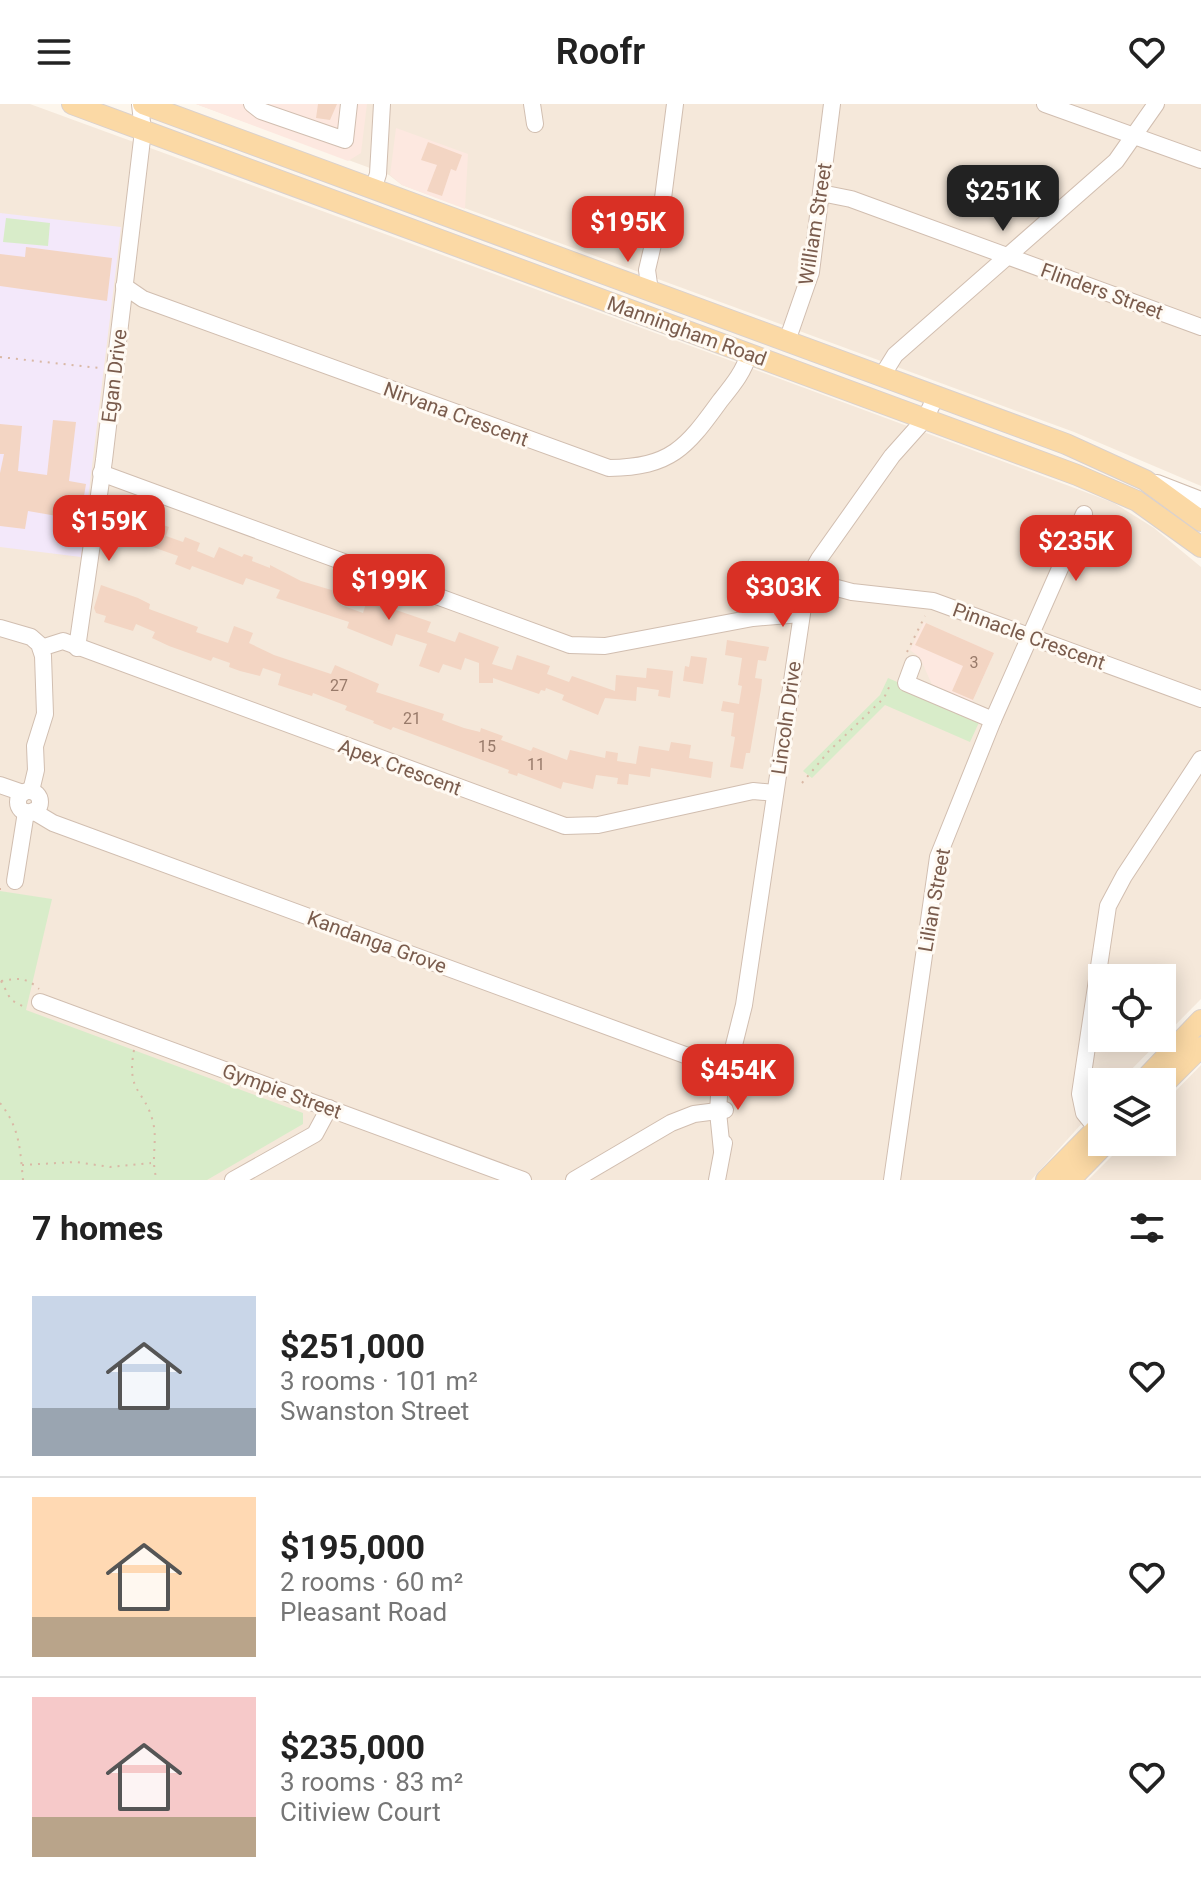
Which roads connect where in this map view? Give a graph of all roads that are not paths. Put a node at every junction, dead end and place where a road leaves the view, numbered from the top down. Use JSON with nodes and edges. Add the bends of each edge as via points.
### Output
{"nodes":[{"id":1,"x":72,"y":104,"type":"edge"},
{"id":2,"x":142,"y":104,"type":"edge"},
{"id":3,"x":252,"y":104,"type":"edge"},
{"id":4,"x":349,"y":104,"type":"edge"},
{"id":5,"x":382,"y":104,"type":"edge"},
{"id":6,"x":532,"y":104,"type":"edge"},
{"id":7,"x":675,"y":104,"type":"edge"},
{"id":8,"x":832,"y":104,"type":"edge"},
{"id":9,"x":1045,"y":104,"type":"edge"},
{"id":10,"x":1156,"y":104,"type":"edge"},
{"id":11,"x":266,"y":108,"type":"edge"},
{"id":12,"x":535,"y":124,"type":"dead end"},
{"id":13,"x":143,"y":131,"type":"junction"},
{"id":14,"x":1135,"y":137,"type":"junction"},
{"id":15,"x":1201,"y":160,"type":"edge"},
{"id":16,"x":367,"y":188,"type":"junction"},
{"id":17,"x":821,"y":193,"type":"junction"},
{"id":18,"x":358,"y":209,"type":"junction"},
{"id":19,"x":1007,"y":256,"type":"junction"},
{"id":20,"x":124,"y":286,"type":"junction"},
{"id":21,"x":640,"y":288,"type":"junction"},
{"id":22,"x":1201,"y":327,"type":"edge"},
{"id":23,"x":787,"y":341,"type":"junction"},
{"id":24,"x":720,"y":343,"type":"junction"},
{"id":25,"x":749,"y":353,"type":"junction"},
{"id":26,"x":882,"y":376,"type":"junction"},
{"id":27,"x":936,"y":396,"type":"junction"},
{"id":28,"x":919,"y":417,"type":"junction"},
{"id":29,"x":101,"y":473,"type":"junction"},
{"id":30,"x":1133,"y":474,"type":"junction"},
{"id":31,"x":1201,"y":500,"type":"edge"},
{"id":32,"x":1084,"y":514,"type":"dead end"},
{"id":33,"x":1201,"y":521,"type":"edge"},
{"id":34,"x":1201,"y":547,"type":"edge"},
{"id":35,"x":804,"y":597,"type":"junction"},
{"id":36,"x":0,"y":628,"type":"edge"},
{"id":37,"x":1031,"y":636,"type":"junction"},
{"id":38,"x":41,"y":648,"type":"junction"},
{"id":39,"x":77,"y":648,"type":"junction"},
{"id":40,"x":910,"y":659,"type":"road end"},
{"id":41,"x":1201,"y":699,"type":"edge"},
{"id":42,"x":993,"y":720,"type":"junction"},
{"id":43,"x":1201,"y":759,"type":"edge"},
{"id":44,"x":0,"y":785,"type":"edge"},
{"id":45,"x":0,"y":792,"type":"edge"},
{"id":46,"x":774,"y":798,"type":"junction"},
{"id":47,"x":28,"y":802,"type":"junction"},
{"id":48,"x":5,"y":886,"type":"edge"},
{"id":49,"x":40,"y":997,"type":"road end"},
{"id":50,"x":1201,"y":1020,"type":"edge"},
{"id":51,"x":1201,"y":1047,"type":"edge"},
{"id":52,"x":1155,"y":1068,"type":"edge"},
{"id":53,"x":725,"y":1070,"type":"junction"},
{"id":54,"x":1176,"y":1072,"type":"edge"},
{"id":55,"x":325,"y":1106,"type":"junction"},
{"id":56,"x":720,"y":1110,"type":"junction"},
{"id":57,"x":1088,"y":1117,"type":"edge"},
{"id":58,"x":1088,"y":1144,"type":"edge"},
{"id":59,"x":1088,"y":1153,"type":"edge"},
{"id":60,"x":233,"y":1180,"type":"edge"},
{"id":61,"x":523,"y":1180,"type":"edge"},
{"id":62,"x":574,"y":1180,"type":"edge"},
{"id":63,"x":717,"y":1180,"type":"edge"},
{"id":64,"x":892,"y":1180,"type":"edge"},
{"id":65,"x":1046,"y":1180,"type":"edge"},
{"id":66,"x":1070,"y":1180,"type":"edge"}],
"edges":[{"from":1,"to":13,"type":"main road","name":"Manningham Road"},
{"from":2,"to":13,"type":"street","name":"Egan Drive"},
{"from":2,"to":16,"type":"main road","name":"Manningham Road"},
{"from":3,"to":11,"type":"street"},
{"from":4,"to":11,"type":"street","via":[[345,140]]},
{"from":5,"to":16,"type":"street"},
{"from":6,"to":12,"type":"street"},
{"from":7,"to":21,"type":"street","via":[[662,206]]},
{"from":8,"to":17,"type":"street","name":"William Street"},
{"from":9,"to":14,"type":"street"},
{"from":10,"to":14,"type":"street"},
{"from":13,"to":18,"type":"main road","name":"Manningham Road"},
{"from":13,"to":20,"type":"street","name":"Egan Drive"},
{"from":14,"to":15,"type":"street"},
{"from":14,"to":19,"type":"street","via":[[1116,161]]},
{"from":16,"to":18,"type":"main road"},
{"from":16,"to":21,"type":"main road","name":"Manningham Road"},
{"from":17,"to":19,"type":"street","name":"Flinders Street"},
{"from":17,"to":23,"type":"street","name":"William Street","via":[[811,272]]},
{"from":18,"to":24,"type":"main road","name":"Manningham Road"},
{"from":19,"to":22,"type":"street","name":"Flinders Street"},
{"from":19,"to":26,"type":"street","via":[[895,355]]},
{"from":20,"to":25,"type":"street","name":"Nirvana Crescent","via":[[143,299],[609,468],[661,460],[683,448],[742,371]]},
{"from":20,"to":29,"type":"street","name":"Egan Drive"},
{"from":21,"to":23,"type":"main road","name":"Manningham Road"},
{"from":21,"to":24,"type":"main road","via":[[635,299],[685,319]]},
{"from":23,"to":26,"type":"main road","name":"Manningham Road"},
{"from":24,"to":25,"type":"main road","name":"Manningham Road"},
{"from":25,"to":28,"type":"main road","name":"Manningham Road"},
{"from":26,"to":27,"type":"main road","name":"Manningham Road"},
{"from":27,"to":28,"type":"street","name":"Lincoln Drive"},
{"from":27,"to":30,"type":"main road","name":"Manningham Road"},
{"from":28,"to":34,"type":"main road","name":"Manningham Road","via":[[1118,492]]},
{"from":28,"to":35,"type":"street","name":"Lincoln Drive"},
{"from":29,"to":35,"type":"street","name":"Pinnacle Crescent","via":[[570,645],[605,646],[753,618]]},
{"from":29,"to":39,"type":"street","name":"Egan Drive"},
{"from":30,"to":31,"type":"street"},
{"from":30,"to":33,"type":"main road","name":"Manningham Road"},
{"from":32,"to":37,"type":"street","name":"Lilian Street"},
{"from":35,"to":37,"type":"street","name":"Pinnacle Crescent","via":[[852,592],[933,601]]},
{"from":35,"to":46,"type":"street","name":"Lincoln Drive"},
{"from":36,"to":38,"type":"street","via":[[31,637]]},
{"from":37,"to":41,"type":"street","name":"Pinnacle Crescent"},
{"from":37,"to":42,"type":"street","name":"Lilian Street"},
{"from":38,"to":39,"type":"street"},
{"from":38,"to":47,"type":"street","via":[[45,714]]},
{"from":39,"to":46,"type":"street","name":"Apex Crescent","via":[[555,824],[598,825],[753,791]]},
{"from":40,"to":42,"type":"street","via":[[906,683]]},
{"from":42,"to":64,"type":"street","name":"Lilian Street","via":[[938,857]]},
{"from":43,"to":57,"type":"street","via":[[1119,885],[1105,916],[1080,1094]]},
{"from":44,"to":47,"type":"street","name":"Kandanga Grove"},
{"from":45,"to":47,"type":"street","name":"Kandanga Grove"},
{"from":46,"to":53,"type":"street","name":"Lincoln Drive","via":[[741,1046]]},
{"from":47,"to":48,"type":"street"},
{"from":47,"to":53,"type":"street","name":"Kandanga Grove","via":[[69,829]]},
{"from":49,"to":55,"type":"street","name":"Gympie Street"},
{"from":50,"to":52,"type":"main road"},
{"from":51,"to":54,"type":"main road"},
{"from":53,"to":56,"type":"street","name":"Lincoln Drive"},
{"from":55,"to":60,"type":"street","via":[[319,1130]]},
{"from":55,"to":61,"type":"street","name":"Gympie Street"},
{"from":56,"to":62,"type":"street","via":[[671,1123]]},
{"from":56,"to":63,"type":"street","name":"Lincoln Drive","via":[[728,1129]]},
{"from":58,"to":65,"type":"main road"},
{"from":59,"to":66,"type":"main road"}]}
